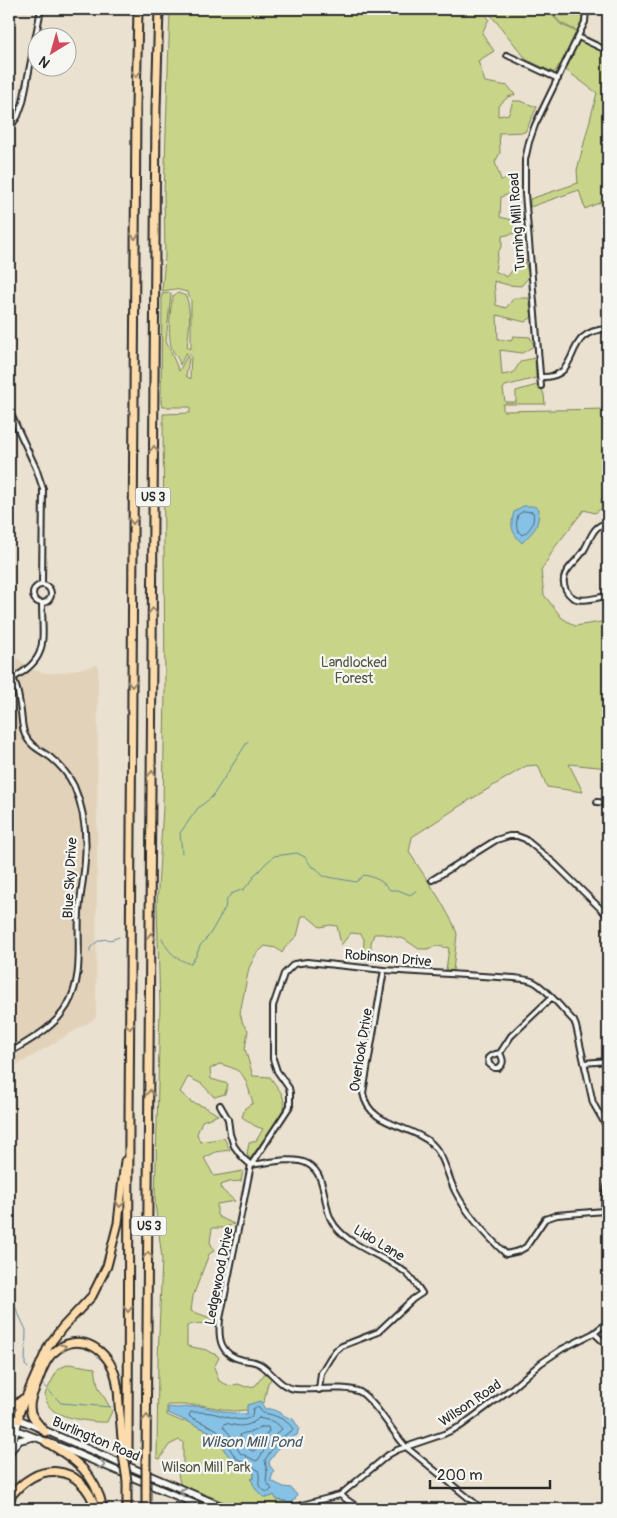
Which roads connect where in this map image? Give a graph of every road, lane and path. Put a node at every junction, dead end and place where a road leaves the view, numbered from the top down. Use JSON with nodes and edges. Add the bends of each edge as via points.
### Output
{"nodes":[{"id":1,"x":41,"y":9,"type":"edge"},
{"id":2,"x":138,"y":9,"type":"edge"},
{"id":3,"x":159,"y":9,"type":"edge"},
{"id":4,"x":586,"y":9,"type":"edge"},
{"id":5,"x":578,"y":37,"type":"junction"},
{"id":6,"x":608,"y":51,"type":"edge"},
{"id":7,"x":507,"y":55,"type":"dead end"},
{"id":8,"x":558,"y":79,"type":"junction"},
{"id":9,"x":9,"y":129,"type":"edge"},
{"id":10,"x":608,"y":329,"type":"edge"},
{"id":11,"x":540,"y":376,"type":"junction"},
{"id":12,"x":542,"y":386,"type":"dead end"},
{"id":13,"x":9,"y":410,"type":"edge"},
{"id":14,"x":608,"y":523,"type":"edge"},
{"id":15,"x":42,"y":584,"type":"junction"},
{"id":16,"x":608,"y":596,"type":"edge"},
{"id":17,"x":42,"y":603,"type":"junction"},
{"id":18,"x":9,"y":669,"type":"edge"},
{"id":19,"x":13,"y":678,"type":"junction"},
{"id":20,"x":597,"y":802,"type":"dead end"},
{"id":21,"x":608,"y":803,"type":"edge"},
{"id":22,"x":432,"y":880,"type":"dead end"},
{"id":23,"x":608,"y":908,"type":"edge"},
{"id":24,"x":604,"y":912,"type":"junction"},
{"id":25,"x":608,"y":916,"type":"edge"},
{"id":26,"x":384,"y":970,"type":"junction"},
{"id":27,"x":551,"y":998,"type":"junction"},
{"id":28,"x":9,"y":1053,"type":"edge"},
{"id":29,"x":500,"y":1053,"type":"junction"},
{"id":30,"x":608,"y":1061,"type":"edge"},
{"id":31,"x":584,"y":1063,"type":"junction"},
{"id":32,"x":220,"y":1105,"type":"dead end"},
{"id":33,"x":129,"y":1121,"type":"junction"},
{"id":34,"x":608,"y":1129,"type":"edge"},
{"id":35,"x":251,"y":1165,"type":"junction"},
{"id":36,"x":608,"y":1184,"type":"edge"},
{"id":37,"x":604,"y":1211,"type":"junction"},
{"id":38,"x":608,"y":1226,"type":"edge"},
{"id":39,"x":608,"y":1322,"type":"edge"},
{"id":40,"x":594,"y":1333,"type":"junction"},
{"id":41,"x":608,"y":1346,"type":"edge"},
{"id":42,"x":319,"y":1390,"type":"junction"},
{"id":43,"x":27,"y":1395,"type":"junction"},
{"id":44,"x":9,"y":1408,"type":"edge"},
{"id":45,"x":15,"y":1417,"type":"edge"},
{"id":46,"x":12,"y":1429,"type":"edge"},
{"id":47,"x":46,"y":1432,"type":"junction"},
{"id":48,"x":9,"y":1436,"type":"edge"},
{"id":49,"x":33,"y":1437,"type":"junction"},
{"id":50,"x":46,"y":1442,"type":"junction"},
{"id":51,"x":406,"y":1447,"type":"junction"},
{"id":52,"x":10,"y":1454,"type":"edge"},
{"id":53,"x":126,"y":1456,"type":"junction"},
{"id":54,"x":340,"y":1496,"type":"junction"},
{"id":55,"x":9,"y":1499,"type":"edge"},
{"id":56,"x":147,"y":1507,"type":"edge"},
{"id":57,"x":96,"y":1509,"type":"edge"},
{"id":58,"x":103,"y":1509,"type":"edge"},
{"id":59,"x":127,"y":1509,"type":"edge"},
{"id":60,"x":207,"y":1509,"type":"edge"},
{"id":61,"x":228,"y":1509,"type":"edge"},
{"id":62,"x":286,"y":1509,"type":"edge"},
{"id":63,"x":360,"y":1509,"type":"edge"},
{"id":64,"x":482,"y":1509,"type":"edge"}],
"edges":[{"from":1,"to":9,"type":"street","via":[[23,102]]},
{"from":2,"to":33,"type":"highway","number":"US 3","one_way":true},
{"from":56,"to":3,"type":"highway","number":"US 3","one_way":true,"bridge":true},
{"from":4,"to":5,"type":"street","name":"Turning Mill Road","via":[[585,22]]},
{"from":5,"to":6,"type":"street"},
{"from":5,"to":8,"type":"street","name":"Turning Mill Road"},
{"from":7,"to":8,"type":"street"},
{"from":8,"to":11,"type":"street","name":"Turning Mill Road","via":[[532,133],[524,166]]},
{"from":10,"to":11,"type":"street","via":[[590,332],[581,338],[560,373]]},
{"from":11,"to":12,"type":"street","name":"Turning Mill Road"},
{"from":13,"to":15,"type":"street","via":[[43,489]]},
{"from":14,"to":16,"type":"street","via":[[591,534],[584,552],[568,567],[564,582],[570,595],[581,600]]},
{"from":15,"to":17,"type":"street","via":[[51,592],[49,600]]},
{"from":15,"to":17,"type":"street","via":[[36,586],[32,594]]},
{"from":17,"to":19,"type":"street","via":[[40,653],[30,667]]},
{"from":18,"to":19,"type":"street","name":"Blue Sky Drive"},
{"from":19,"to":28,"type":"street","name":"Blue Sky Drive","via":[[25,735],[33,746],[66,772],[77,794],[86,846],[79,912],[79,962],[70,1000],[48,1028]]},
{"from":20,"to":21,"type":"street"},
{"from":22,"to":24,"type":"street","via":[[496,840],[517,836],[554,864]]},
{"from":23,"to":24,"type":"street"},
{"from":24,"to":25,"type":"street"},
{"from":26,"to":27,"type":"street","name":"Robinson Drive","via":[[526,979],[538,984]]},
{"from":26,"to":35,"type":"street","name":"Robinson Drive","via":[[307,962],[294,964],[284,974],[273,1006],[273,1059],[289,1088],[290,1106]]},
{"from":26,"to":37,"type":"street","name":"Overlook Drive","via":[[363,1093],[372,1111],[380,1119],[432,1144],[443,1160],[455,1192],[483,1231],[506,1254],[526,1247],[545,1219]]},
{"from":27,"to":29,"type":"street","via":[[511,1036]]},
{"from":27,"to":31,"type":"street","name":"Robinson Drive","via":[[574,1021]]},
{"from":29,"to":29,"type":"street","via":[[503,1062],[494,1068],[488,1058]]},
{"from":30,"to":31,"type":"street"},
{"from":31,"to":34,"type":"street","name":"Robinson Drive","via":[[593,1103]]},
{"from":32,"to":35,"type":"street","via":[[228,1119],[234,1146]]},
{"from":33,"to":43,"type":"highway","one_way":true,"via":[[118,1223],[107,1266],[92,1296],[49,1345]]},
{"from":33,"to":53,"type":"highway","number":"US 3","one_way":true},
{"from":35,"to":42,"type":"street","name":"Ledgewood Drive","via":[[219,1337],[230,1354],[260,1364],[288,1387]]},
{"from":35,"to":42,"type":"street","name":"Lido Lane","via":[[293,1161],[313,1168],[319,1178],[330,1220],[335,1226],[348,1239],[405,1272],[422,1293],[378,1332],[336,1350],[321,1373]]},
{"from":36,"to":37,"type":"street"},
{"from":37,"to":38,"type":"street"},
{"from":39,"to":40,"type":"street"},
{"from":40,"to":41,"type":"street"},
{"from":40,"to":51,"type":"street","name":"Wilson Road","via":[[541,1363],[461,1426]]},
{"from":42,"to":51,"type":"street","name":"Ledgewood Drive","via":[[361,1392]]},
{"from":43,"to":44,"type":"highway"},
{"from":43,"to":45,"type":"highway"},
{"from":45,"to":46,"type":"main road"},
{"from":45,"to":47,"type":"main road","name":"Burlington Road"},
{"from":46,"to":48,"type":"main road"},
{"from":46,"to":49,"type":"main road","name":"Burlington Road"},
{"from":46,"to":52,"type":"main road"},
{"from":47,"to":53,"type":"highway","one_way":true,"via":[[30,1406],[46,1362],[68,1344],[88,1344],[103,1353],[116,1378]]},
{"from":61,"to":47,"type":"main road","name":"Burlington Road","one_way":true},
{"from":49,"to":50,"type":"main road","name":"Burlington Road"},
{"from":49,"to":52,"type":"main road","via":[[20,1440]]},
{"from":50,"to":58,"type":"highway","via":[[83,1468],[97,1489]]},
{"from":50,"to":60,"type":"main road","name":"Burlington Road","one_way":true},
{"from":51,"to":54,"type":"street","name":"Wilson Road","via":[[388,1455]]},
{"from":51,"to":64,"type":"street","name":"Ledgewood Drive"},
{"from":53,"to":59,"type":"highway","bridge":true},
{"from":54,"to":62,"type":"street"},
{"from":54,"to":63,"type":"street"},
{"from":55,"to":57,"type":"highway","via":[[18,1487],[34,1476],[60,1472],[79,1481]]}]}
